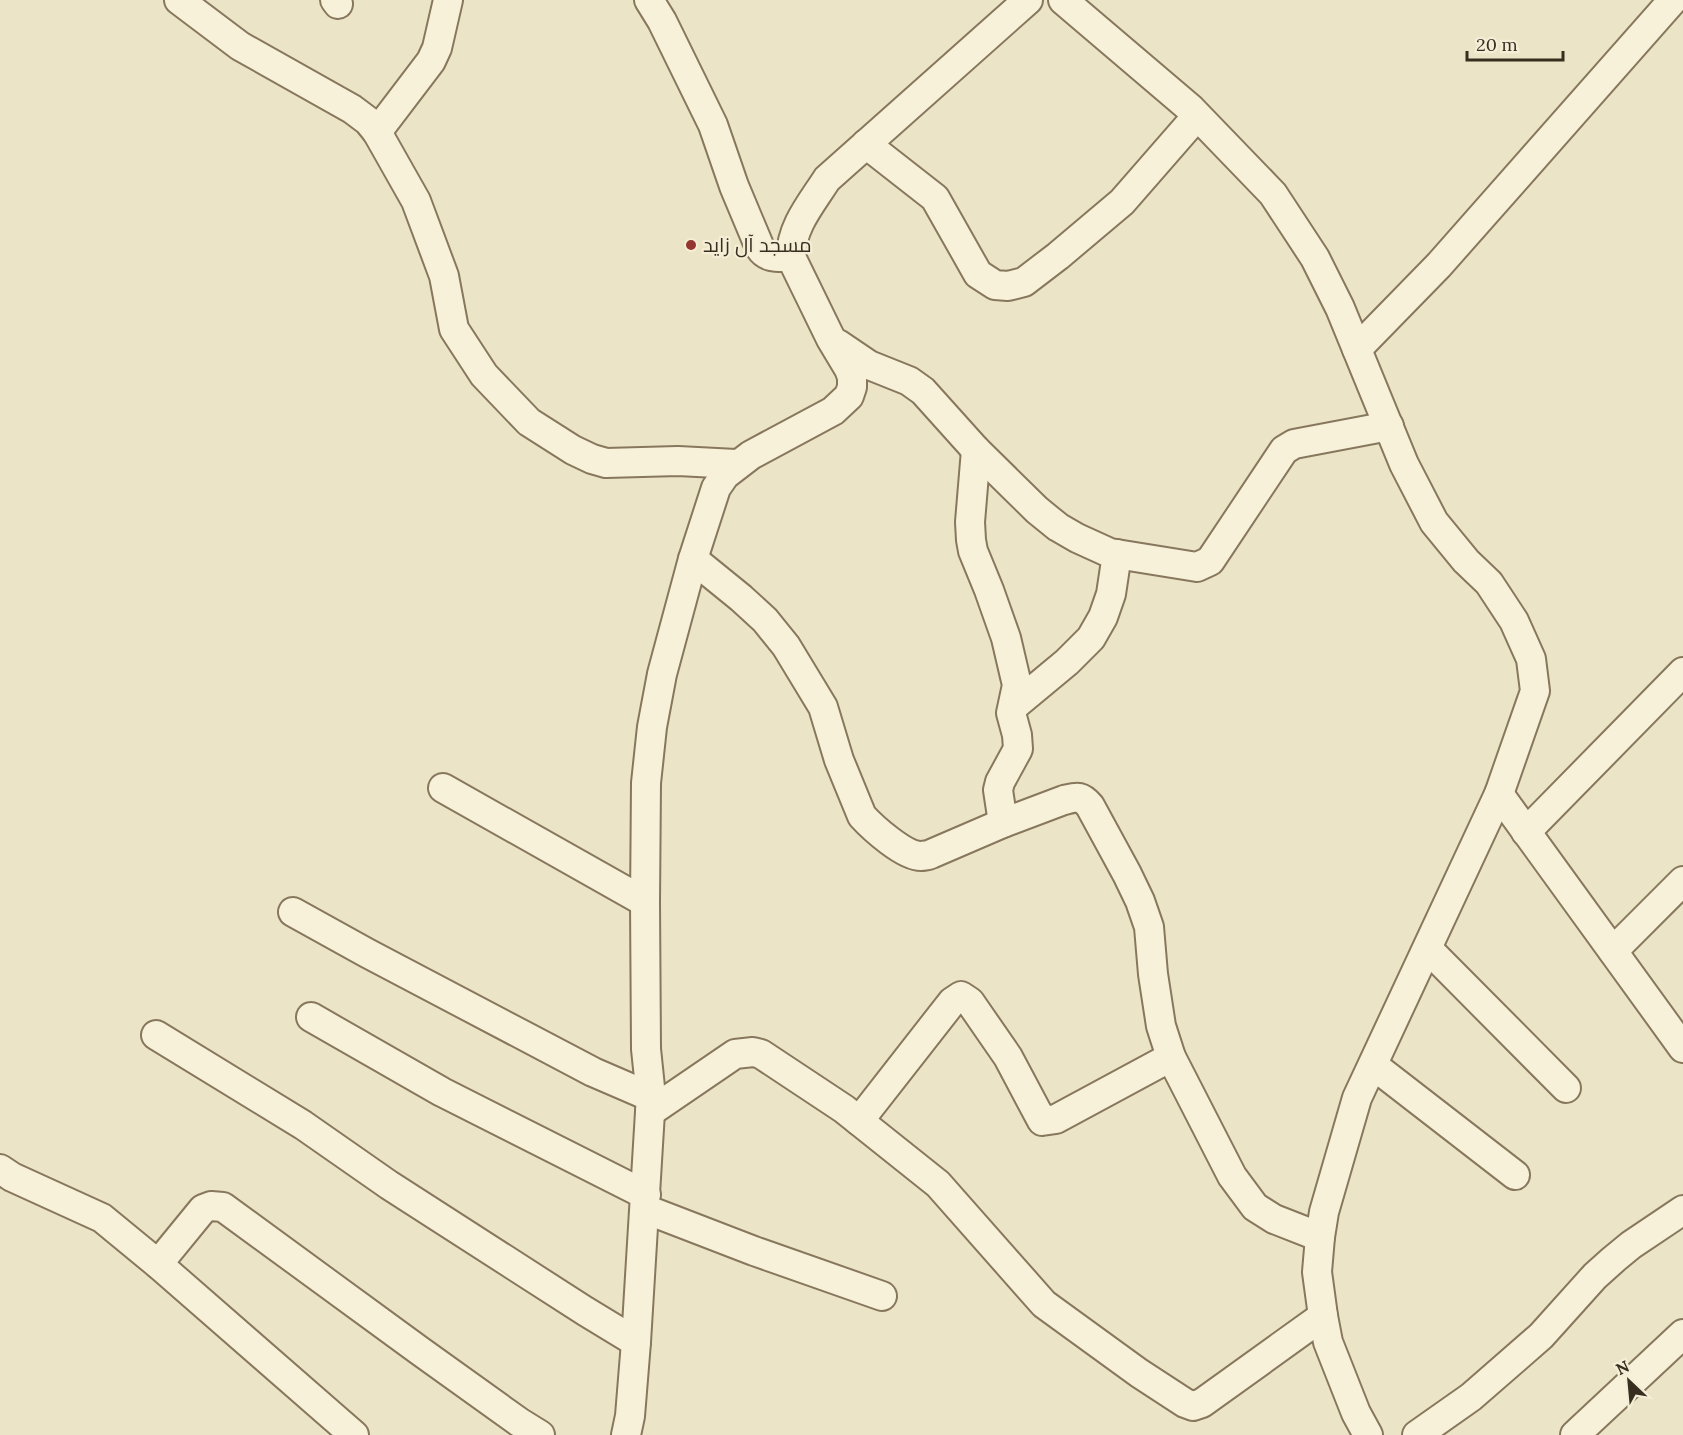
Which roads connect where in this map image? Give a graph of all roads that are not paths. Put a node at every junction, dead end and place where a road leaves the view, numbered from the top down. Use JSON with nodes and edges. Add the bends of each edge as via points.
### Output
{"nodes":[{"id":1,"x":179,"y":0,"type":"edge"},
{"id":2,"x":447,"y":0,"type":"edge"},
{"id":3,"x":1028,"y":0,"type":"edge"},
{"id":4,"x":1063,"y":0,"type":"edge"},
{"id":5,"x":1673,"y":0,"type":"edge"},
{"id":6,"x":660,"y":4,"type":"edge"},
{"id":7,"x":1197,"y":116,"type":"junction"},
{"id":8,"x":377,"y":132,"type":"junction"},
{"id":9,"x":866,"y":144,"type":"junction"},
{"id":10,"x":791,"y":257,"type":"junction"},
{"id":11,"x":831,"y":339,"type":"junction"},
{"id":12,"x":1357,"y":349,"type":"junction"},
{"id":13,"x":1389,"y":426,"type":"junction"},
{"id":14,"x":976,"y":450,"type":"junction"},
{"id":15,"x":736,"y":464,"type":"junction"},
{"id":16,"x":1118,"y":554,"type":"junction"},
{"id":17,"x":693,"y":559,"type":"junction"},
{"id":18,"x":1683,"y":672,"type":"edge"},
{"id":19,"x":1014,"y":706,"type":"junction"},
{"id":20,"x":443,"y":788,"type":"dead end"},
{"id":21,"x":1499,"y":794,"type":"junction"},
{"id":22,"x":1003,"y":823,"type":"junction"},
{"id":23,"x":1526,"y":832,"type":"junction"},
{"id":24,"x":1683,"y":881,"type":"edge"},
{"id":25,"x":645,"y":902,"type":"junction"},
{"id":26,"x":294,"y":912,"type":"dead end"},
{"id":27,"x":1428,"y":949,"type":"junction"},
{"id":28,"x":1613,"y":951,"type":"junction"},
{"id":29,"x":311,"y":1017,"type":"dead end"},
{"id":30,"x":1679,"y":1032,"type":"edge"},
{"id":31,"x":156,"y":1035,"type":"dead end"},
{"id":32,"x":1171,"y":1057,"type":"junction"},
{"id":33,"x":1373,"y":1065,"type":"junction"},
{"id":34,"x":1566,"y":1088,"type":"dead end"},
{"id":35,"x":651,"y":1105,"type":"junction"},
{"id":36,"x":859,"y":1121,"type":"junction"},
{"id":37,"x":0,"y":1169,"type":"edge"},
{"id":38,"x":1515,"y":1174,"type":"dead end"},
{"id":39,"x":645,"y":1202,"type":"junction"},
{"id":40,"x":1683,"y":1210,"type":"edge"},
{"id":41,"x":1320,"y":1237,"type":"junction"},
{"id":42,"x":158,"y":1264,"type":"junction"},
{"id":43,"x":882,"y":1296,"type":"dead end"},
{"id":44,"x":1323,"y":1316,"type":"junction"},
{"id":45,"x":1683,"y":1334,"type":"edge"},
{"id":46,"x":636,"y":1342,"type":"junction"},
{"id":47,"x":354,"y":1435,"type":"edge"},
{"id":48,"x":540,"y":1435,"type":"edge"},
{"id":49,"x":626,"y":1435,"type":"edge"},
{"id":50,"x":1368,"y":1435,"type":"edge"},
{"id":51,"x":1417,"y":1435,"type":"edge"},
{"id":52,"x":1575,"y":1435,"type":"edge"}],
"edges":[{"from":1,"to":8,"type":"street","via":[[240,46],[352,109]]},
{"from":2,"to":8,"type":"street","via":[[431,61]]},
{"from":3,"to":9,"type":"street"},
{"from":4,"to":7,"type":"street"},
{"from":5,"to":12,"type":"street","via":[[1439,266]]},
{"from":6,"to":10,"type":"street","via":[[713,125],[760,248],[773,257]]},
{"from":7,"to":9,"type":"street","via":[[1122,202],[1024,282],[1008,286],[995,285],[978,274],[935,198]]},
{"from":7,"to":12,"type":"street","via":[[1273,194],[1315,258]]},
{"from":8,"to":15,"type":"street","via":[[416,201],[444,276],[454,329],[484,375],[529,422],[573,450],[606,463]]},
{"from":9,"to":10,"type":"street","via":[[827,179],[802,216],[791,244]]},
{"from":10,"to":11,"type":"street"},
{"from":11,"to":14,"type":"street","via":[[869,365],[923,391]]},
{"from":11,"to":15,"type":"street","via":[[852,377],[849,396],[833,411]]},
{"from":12,"to":13,"type":"street"},
{"from":13,"to":16,"type":"street","via":[[1294,444],[1284,450],[1210,561],[1197,567]]},
{"from":13,"to":21,"type":"street","via":[[1434,522],[1488,584],[1514,621],[1531,659],[1535,691]]},
{"from":14,"to":16,"type":"street","via":[[1058,527]]},
{"from":14,"to":19,"type":"street","via":[[971,540],[1006,638],[1017,685]]},
{"from":15,"to":17,"type":"street","via":[[716,488]]},
{"from":16,"to":19,"type":"street","via":[[1111,594],[1091,638]]},
{"from":17,"to":22,"type":"street","via":[[765,620],[786,646],[824,707],[839,760],[868,823],[900,848],[922,856]]},
{"from":17,"to":25,"type":"street","via":[[652,727],[646,783]]},
{"from":18,"to":23,"type":"street"},
{"from":19,"to":22,"type":"street","via":[[1011,713],[1018,749],[998,790]]},
{"from":20,"to":25,"type":"street"},
{"from":21,"to":23,"type":"street"},
{"from":21,"to":27,"type":"street"},
{"from":22,"to":32,"type":"street","via":[[1074,797],[1090,806],[1127,874],[1149,927],[1161,1026]]},
{"from":23,"to":28,"type":"street"},
{"from":24,"to":28,"type":"street"},
{"from":25,"to":35,"type":"street","via":[[646,1049]]},
{"from":26,"to":35,"type":"street"},
{"from":27,"to":33,"type":"street"},
{"from":27,"to":34,"type":"street"},
{"from":28,"to":30,"type":"street"},
{"from":29,"to":39,"type":"street"},
{"from":31,"to":46,"type":"street","via":[[303,1125],[389,1185]]},
{"from":32,"to":36,"type":"street","via":[[1056,1119],[1042,1121],[1008,1057],[962,996],[952,1002]]},
{"from":32,"to":41,"type":"street","via":[[1233,1176],[1255,1207]]},
{"from":33,"to":38,"type":"street"},
{"from":33,"to":41,"type":"street","via":[[1357,1098]]},
{"from":35,"to":36,"type":"street","via":[[735,1054],[753,1052]]},
{"from":35,"to":39,"type":"street"},
{"from":36,"to":44,"type":"street","via":[[938,1184],[1044,1304],[1185,1403],[1202,1403]]},
{"from":37,"to":42,"type":"street","via":[[102,1218]]},
{"from":39,"to":43,"type":"street","via":[[754,1251]]},
{"from":39,"to":46,"type":"street"},
{"from":40,"to":51,"type":"street","via":[[1614,1259],[1541,1336],[1471,1397]]},
{"from":41,"to":44,"type":"street","via":[[1317,1272]]},
{"from":42,"to":47,"type":"street"},
{"from":42,"to":48,"type":"street","via":[[203,1209],[223,1207]]},
{"from":44,"to":50,"type":"street","via":[[1328,1342]]},
{"from":45,"to":52,"type":"street"},
{"from":46,"to":49,"type":"street"}]}
